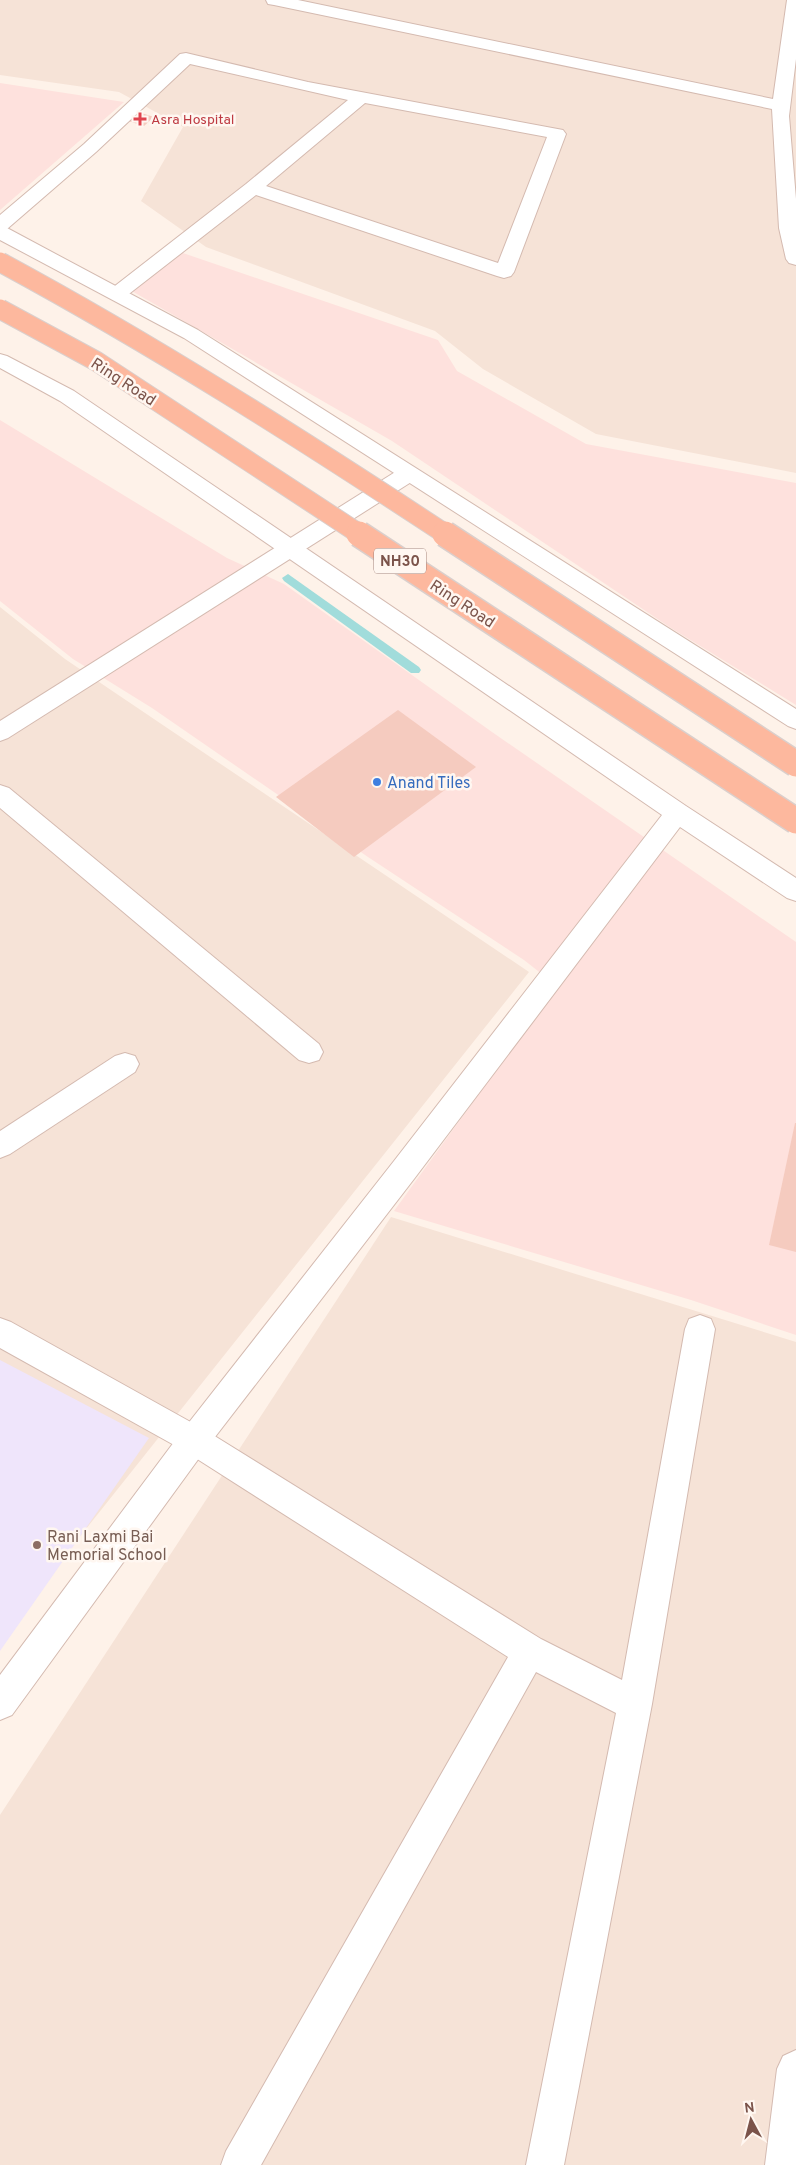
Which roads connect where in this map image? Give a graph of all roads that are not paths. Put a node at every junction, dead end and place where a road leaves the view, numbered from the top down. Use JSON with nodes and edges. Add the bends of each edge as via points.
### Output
{"nodes":[{"id":1,"x":274,"y":0,"type":"edge"},
{"id":2,"x":795,"y":0,"type":"edge"},
{"id":3,"x":791,"y":66,"type":"edge"},
{"id":4,"x":362,"y":97,"type":"junction"},
{"id":5,"x":781,"y":106,"type":"junction"},
{"id":6,"x":790,"y":158,"type":"edge"},
{"id":7,"x":253,"y":188,"type":"junction"},
{"id":8,"x":0,"y":225,"type":"edge"},
{"id":9,"x":793,"y":229,"type":"edge"},
{"id":10,"x":0,"y":232,"type":"edge"},
{"id":11,"x":796,"y":259,"type":"edge"},
{"id":12,"x":0,"y":262,"type":"edge"},
{"id":13,"x":118,"y":293,"type":"junction"},
{"id":14,"x":0,"y":309,"type":"edge"},
{"id":15,"x":0,"y":360,"type":"edge"},
{"id":16,"x":408,"y":474,"type":"junction"},
{"id":17,"x":291,"y":548,"type":"junction"},
{"id":18,"x":796,"y":720,"type":"edge"},
{"id":19,"x":0,"y":732,"type":"edge"},
{"id":20,"x":796,"y":764,"type":"edge"},
{"id":21,"x":0,"y":794,"type":"edge"},
{"id":22,"x":796,"y":821,"type":"edge"},
{"id":23,"x":670,"y":823,"type":"junction"},
{"id":24,"x":796,"y":891,"type":"edge"},
{"id":25,"x":309,"y":1052,"type":"dead end"},
{"id":26,"x":125,"y":1064,"type":"dead end"},
{"id":27,"x":0,"y":1146,"type":"edge"},
{"id":28,"x":700,"y":1328,"type":"dead end"},
{"id":29,"x":0,"y":1332,"type":"edge"},
{"id":30,"x":194,"y":1440,"type":"junction"},
{"id":31,"x":529,"y":1651,"type":"junction"},
{"id":32,"x":0,"y":1703,"type":"edge"},
{"id":33,"x":635,"y":1704,"type":"junction"},
{"id":34,"x":796,"y":2069,"type":"edge"},
{"id":35,"x":788,"y":2156,"type":"edge"},
{"id":36,"x":240,"y":2165,"type":"edge"},
{"id":37,"x":544,"y":2165,"type":"edge"}],
"edges":[{"from":1,"to":5,"type":"street"},
{"from":2,"to":3,"type":"street"},
{"from":3,"to":5,"type":"street"},
{"from":4,"to":7,"type":"street"},
{"from":4,"to":7,"type":"street","via":[[556,134],[504,272]]},
{"from":4,"to":8,"type":"street","via":[[186,58],[90,148]]},
{"from":5,"to":6,"type":"street"},
{"from":6,"to":9,"type":"street"},
{"from":7,"to":13,"type":"street"},
{"from":9,"to":11,"type":"street"},
{"from":10,"to":13,"type":"street"},
{"from":12,"to":20,"type":"highway","number":"NH30","bridge":true,"via":[[189,369],[374,486]]},
{"from":13,"to":16,"type":"street","via":[[191,334]]},
{"from":14,"to":22,"type":"highway","name":"Ring Road","number":"NH30","bridge":true,"via":[[96,361]]},
{"from":15,"to":17,"type":"street","via":[[67,396]]},
{"from":16,"to":17,"type":"street"},
{"from":16,"to":18,"type":"street"},
{"from":17,"to":19,"type":"street"},
{"from":17,"to":23,"type":"street"},
{"from":21,"to":25,"type":"street"},
{"from":23,"to":24,"type":"street"},
{"from":23,"to":30,"type":"street"},
{"from":26,"to":27,"type":"street"},
{"from":28,"to":33,"type":"street"},
{"from":29,"to":30,"type":"street"},
{"from":30,"to":31,"type":"street"},
{"from":30,"to":32,"type":"street"},
{"from":31,"to":33,"type":"street"},
{"from":31,"to":36,"type":"street"},
{"from":33,"to":37,"type":"street"},
{"from":34,"to":35,"type":"street"}]}
